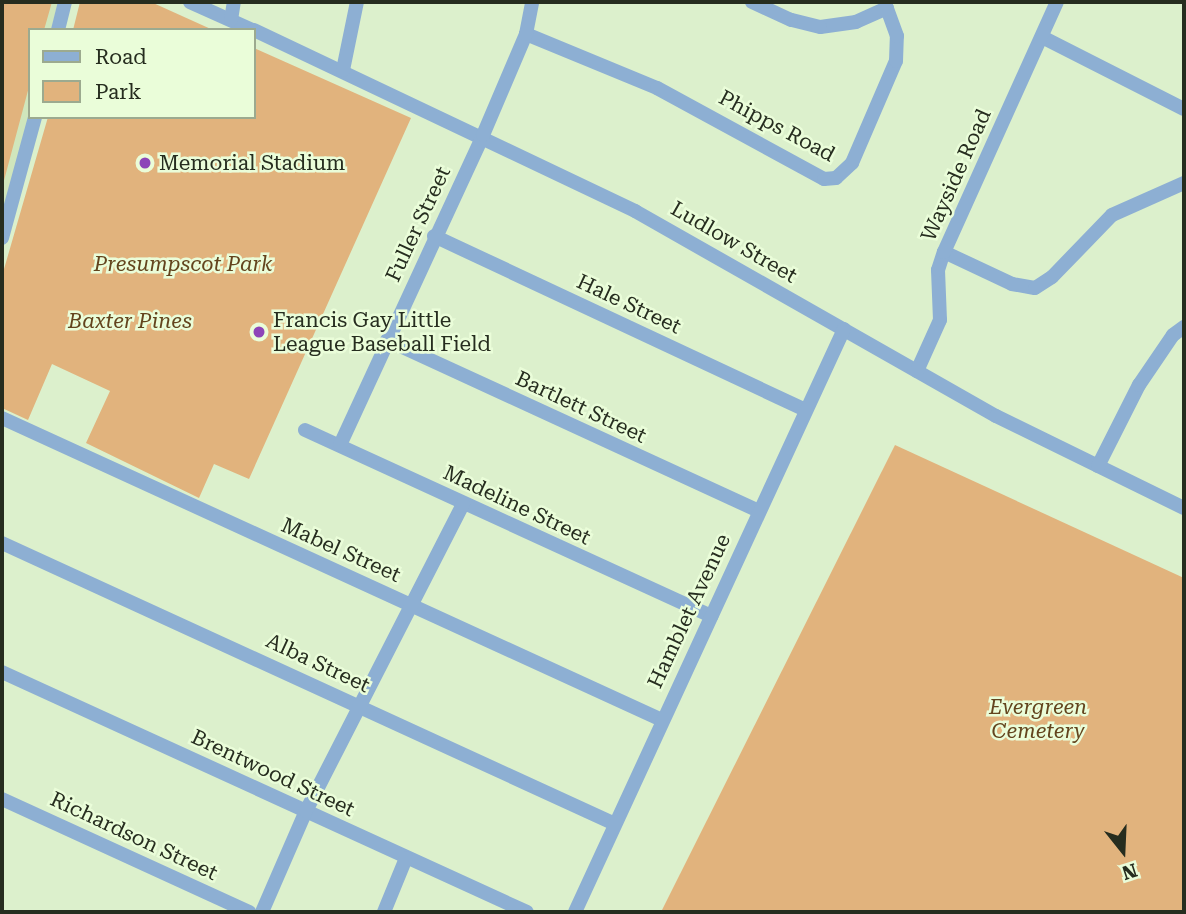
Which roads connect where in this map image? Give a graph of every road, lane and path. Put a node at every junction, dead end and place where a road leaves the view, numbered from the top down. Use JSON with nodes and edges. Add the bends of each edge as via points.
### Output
{"nodes":[{"id":1,"x":65,"y":2,"type":"edge"},
{"id":2,"x":190,"y":2,"type":"edge"},
{"id":3,"x":234,"y":2,"type":"edge"},
{"id":4,"x":357,"y":2,"type":"edge"},
{"id":5,"x":532,"y":2,"type":"edge"},
{"id":6,"x":752,"y":2,"type":"edge"},
{"id":7,"x":1057,"y":2,"type":"edge"},
{"id":8,"x":231,"y":20,"type":"junction"},
{"id":9,"x":58,"y":28,"type":"edge"},
{"id":10,"x":249,"y":28,"type":"edge"},
{"id":11,"x":256,"y":31,"type":"edge"},
{"id":12,"x":526,"y":34,"type":"junction"},
{"id":13,"x":1042,"y":37,"type":"junction"},
{"id":14,"x":343,"y":70,"type":"junction"},
{"id":15,"x":1184,"y":108,"type":"edge"},
{"id":16,"x":35,"y":119,"type":"edge"},
{"id":17,"x":483,"y":135,"type":"junction"},
{"id":18,"x":1184,"y":183,"type":"edge"},
{"id":19,"x":434,"y":236,"type":"junction"},
{"id":20,"x":2,"y":238,"type":"edge"},
{"id":21,"x":944,"y":251,"type":"junction"},
{"id":22,"x":1184,"y":327,"type":"edge"},
{"id":23,"x":845,"y":330,"type":"junction"},
{"id":24,"x":387,"y":340,"type":"junction"},
{"id":25,"x":917,"y":371,"type":"junction"},
{"id":26,"x":805,"y":410,"type":"junction"},
{"id":27,"x":2,"y":418,"type":"edge"},
{"id":28,"x":305,"y":430,"type":"dead end"},
{"id":29,"x":340,"y":445,"type":"junction"},
{"id":30,"x":1098,"y":466,"type":"junction"},
{"id":31,"x":463,"y":504,"type":"junction"},
{"id":32,"x":1184,"y":508,"type":"edge"},
{"id":33,"x":758,"y":511,"type":"junction"},
{"id":34,"x":2,"y":543,"type":"edge"},
{"id":35,"x":411,"y":605,"type":"junction"},
{"id":36,"x":712,"y":616,"type":"junction"},
{"id":37,"x":2,"y":672,"type":"edge"},
{"id":38,"x":362,"y":707,"type":"junction"},
{"id":39,"x":662,"y":720,"type":"junction"},
{"id":40,"x":2,"y":799,"type":"edge"},
{"id":41,"x":306,"y":811,"type":"junction"},
{"id":42,"x":615,"y":824,"type":"junction"},
{"id":43,"x":406,"y":858,"type":"junction"},
{"id":44,"x":520,"y":911,"type":"edge"},
{"id":45,"x":249,"y":912,"type":"edge"},
{"id":46,"x":262,"y":912,"type":"edge"},
{"id":47,"x":384,"y":912,"type":"edge"},
{"id":48,"x":575,"y":912,"type":"edge"}],
"edges":[{"from":1,"to":9,"type":"street"},
{"from":2,"to":8,"type":"street","name":"Ludlow Street"},
{"from":3,"to":8,"type":"street"},
{"from":4,"to":14,"type":"street"},
{"from":5,"to":12,"type":"street","name":"Fuller Street"},
{"from":6,"to":12,"type":"street","name":"Phipps Road","via":[[791,20],[821,27],[856,22],[887,8],[898,45],[893,69],[843,175],[830,180],[657,88]]},
{"from":7,"to":13,"type":"street","name":"Wayside Road"},
{"from":8,"to":10,"type":"street","name":"Ludlow Street"},
{"from":11,"to":14,"type":"street","name":"Ludlow Street"},
{"from":12,"to":17,"type":"street","name":"Fuller Street"},
{"from":13,"to":15,"type":"street"},
{"from":13,"to":21,"type":"street","name":"Wayside Road"},
{"from":14,"to":17,"type":"street","name":"Ludlow Street"},
{"from":16,"to":20,"type":"street"},
{"from":17,"to":19,"type":"street","name":"Fuller Street"},
{"from":17,"to":23,"type":"street","name":"Ludlow Street","via":[[635,211]]},
{"from":18,"to":21,"type":"street","via":[[1112,215],[1035,289],[1012,284]]},
{"from":19,"to":24,"type":"street","name":"Fuller Street"},
{"from":19,"to":26,"type":"street","name":"Hale Street"},
{"from":21,"to":25,"type":"street","name":"Wayside Road","via":[[938,270],[940,320]]},
{"from":22,"to":30,"type":"street","via":[[1172,335],[1139,386]]},
{"from":23,"to":25,"type":"street","name":"Ludlow Street"},
{"from":23,"to":26,"type":"street","name":"Hamblet Avenue"},
{"from":24,"to":29,"type":"street","name":"Fuller Street"},
{"from":24,"to":33,"type":"street","name":"Bartlett Street"},
{"from":25,"to":30,"type":"street","name":"Ludlow Street"},
{"from":26,"to":33,"type":"street","name":"Hamblet Avenue"},
{"from":27,"to":35,"type":"street","name":"Mabel Street"},
{"from":28,"to":29,"type":"street","name":"Madeline Street"},
{"from":29,"to":31,"type":"street","name":"Madeline Street"},
{"from":30,"to":32,"type":"street","name":"Ludlow Street"},
{"from":31,"to":35,"type":"street"},
{"from":31,"to":36,"type":"street","name":"Madeline Street"},
{"from":33,"to":36,"type":"street","name":"Hamblet Avenue"},
{"from":34,"to":38,"type":"street","name":"Alba Street"},
{"from":35,"to":38,"type":"street"},
{"from":35,"to":39,"type":"street","name":"Mabel Street"},
{"from":36,"to":39,"type":"street","name":"Hamblet Avenue"},
{"from":37,"to":41,"type":"street","name":"Brentwood Street"},
{"from":38,"to":41,"type":"street"},
{"from":38,"to":42,"type":"street","name":"Alba Street"},
{"from":39,"to":42,"type":"street","name":"Hamblet Avenue"},
{"from":40,"to":45,"type":"street","name":"Richardson Street"},
{"from":41,"to":43,"type":"street","name":"Brentwood Street"},
{"from":41,"to":46,"type":"street"},
{"from":42,"to":48,"type":"street","name":"Hamblet Avenue"},
{"from":43,"to":44,"type":"street","name":"Brentwood Street"},
{"from":43,"to":47,"type":"street"}]}
